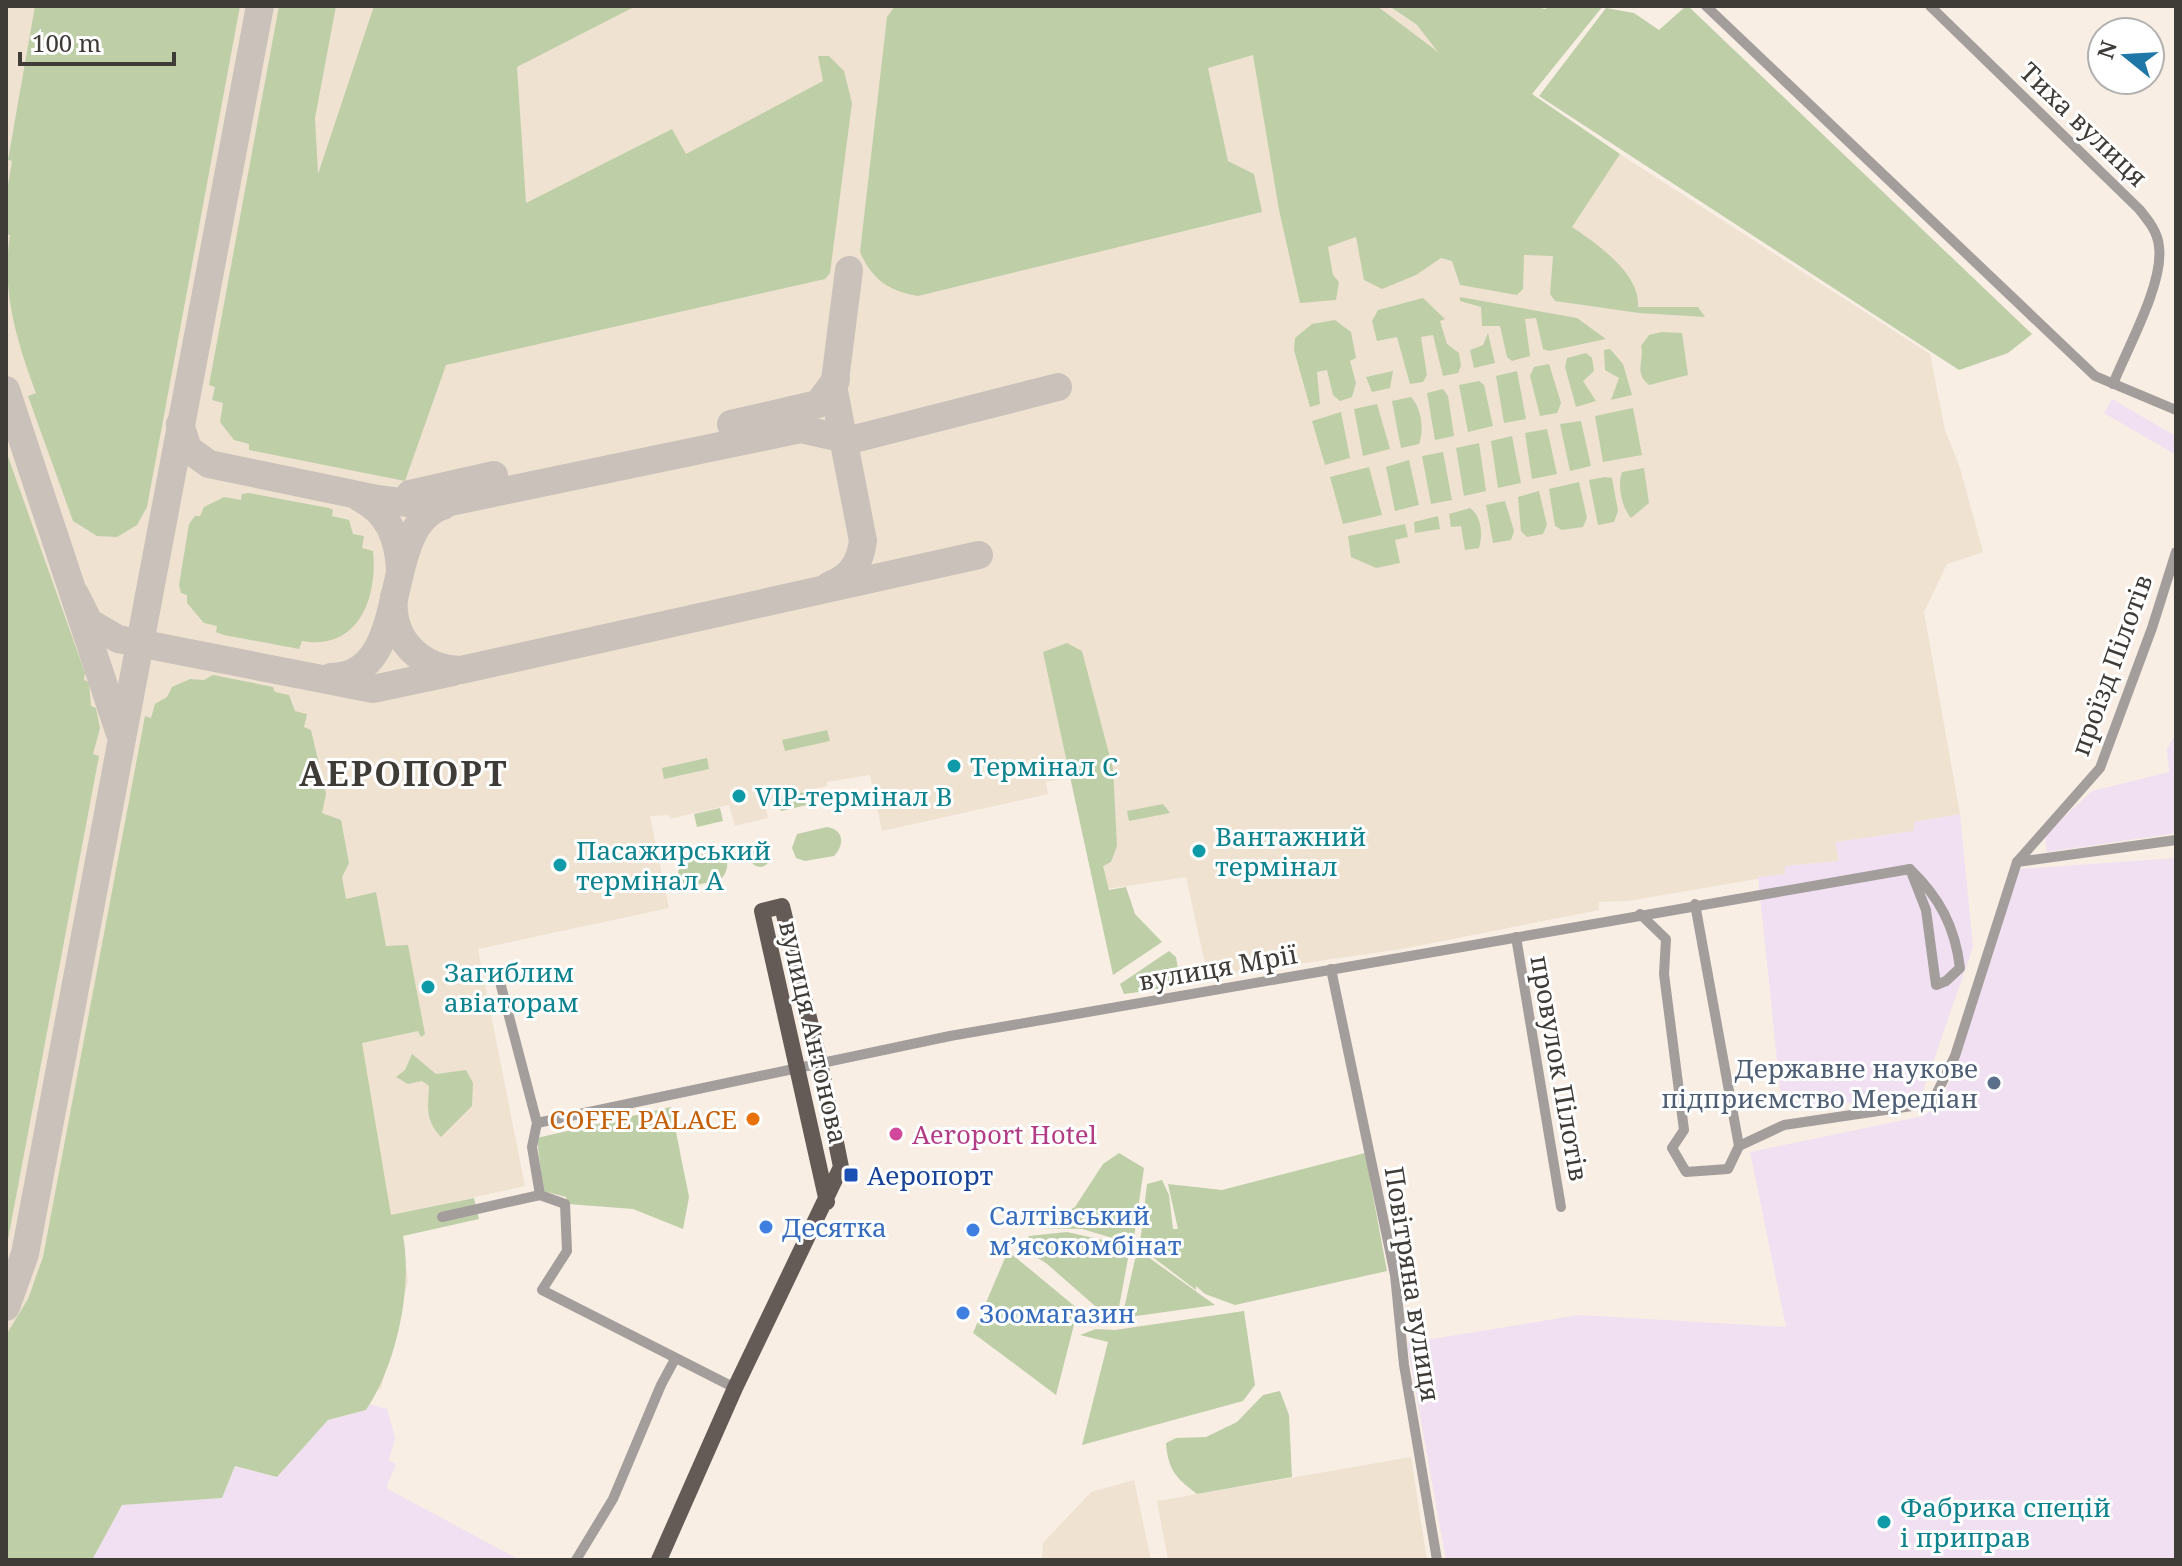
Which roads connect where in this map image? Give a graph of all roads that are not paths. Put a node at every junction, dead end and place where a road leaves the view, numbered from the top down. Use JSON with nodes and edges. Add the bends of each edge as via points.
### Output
{"nodes":[{"id":1,"x":1706,"y":6,"type":"edge"},
{"id":2,"x":1930,"y":6,"type":"edge"},
{"id":3,"x":2113,"y":384,"type":"junction"},
{"id":4,"x":2176,"y":410,"type":"edge"},
{"id":5,"x":2176,"y":552,"type":"edge"},
{"id":6,"x":2176,"y":840,"type":"edge"},
{"id":7,"x":2017,"y":862,"type":"junction"},
{"id":8,"x":1910,"y":869,"type":"junction"},
{"id":9,"x":1695,"y":904,"type":"junction"},
{"id":10,"x":1640,"y":914,"type":"junction"},
{"id":11,"x":1516,"y":937,"type":"junction"},
{"id":12,"x":1331,"y":969,"type":"junction"},
{"id":13,"x":500,"y":982,"type":"dead end"},
{"id":14,"x":820,"y":1063,"type":"junction"},
{"id":15,"x":798,"y":1067,"type":"junction"},
{"id":16,"x":537,"y":1123,"type":"junction"},
{"id":17,"x":1739,"y":1146,"type":"junction"},
{"id":18,"x":540,"y":1195,"type":"junction"},
{"id":19,"x":827,"y":1202,"type":"junction"},
{"id":20,"x":1561,"y":1207,"type":"dead end"},
{"id":21,"x":442,"y":1217,"type":"dead end"},
{"id":22,"x":675,"y":1359,"type":"junction"},
{"id":23,"x":735,"y":1388,"type":"junction"},
{"id":24,"x":576,"y":1560,"type":"edge"},
{"id":25,"x":659,"y":1560,"type":"edge"},
{"id":26,"x":1437,"y":1560,"type":"edge"}],
"edges":[{"from":1,"to":3,"type":"street","via":[[2095,376]]},
{"from":2,"to":3,"type":"street","name":"Тиха вулиця","via":[[2153,226],[2158,272]]},
{"from":3,"to":4,"type":"street"},
{"from":5,"to":7,"type":"street","name":"проїзд Пілотів","via":[[2100,768]]},
{"from":6,"to":7,"type":"street"},
{"from":7,"to":17,"type":"street","name":"проїзд Пілотів","via":[[1955,1056],[1932,1103],[1784,1125]]},
{"from":8,"to":8,"type":"street","via":[[1931,889],[1956,937],[1960,968],[1936,985],[1926,910]]},
{"from":8,"to":9,"type":"street","name":"вулиця Мрії"},
{"from":9,"to":10,"type":"street","name":"вулиця Мрії"},
{"from":9,"to":17,"type":"street"},
{"from":10,"to":11,"type":"street","name":"вулиця Мрії"},
{"from":10,"to":17,"type":"street","via":[[1666,939],[1664,974],[1684,1130],[1672,1148],[1686,1172],[1728,1169]]},
{"from":11,"to":12,"type":"street","name":"вулиця Мрії"},
{"from":11,"to":20,"type":"street","name":"провулок Пілотів"},
{"from":12,"to":14,"type":"street","name":"вулиця Мрії"},
{"from":12,"to":26,"type":"street","name":"Повітряна вулиця","via":[[1395,1275],[1404,1365]]},
{"from":13,"to":16,"type":"street"},
{"from":14,"to":15,"type":"street","name":"вулиця Мрії"},
{"from":14,"to":15,"type":"main road","name":"вулиця Антонова","via":[[782,906],[762,911]]},
{"from":14,"to":19,"type":"main road","name":"вулиця Антонова","via":[[841,1167]]},
{"from":15,"to":16,"type":"street","name":"вулиця Мрії"},
{"from":15,"to":19,"type":"main road","name":"вулиця Антонова"},
{"from":16,"to":18,"type":"street","via":[[532,1147]]},
{"from":18,"to":21,"type":"street"},
{"from":18,"to":22,"type":"street","via":[[565,1204],[567,1251],[542,1290]]},
{"from":19,"to":23,"type":"main road","name":"вулиця Антонова"},
{"from":22,"to":23,"type":"street"},
{"from":22,"to":24,"type":"street","via":[[613,1499]]},
{"from":23,"to":25,"type":"main road","name":"вулиця Антонова"}]}
